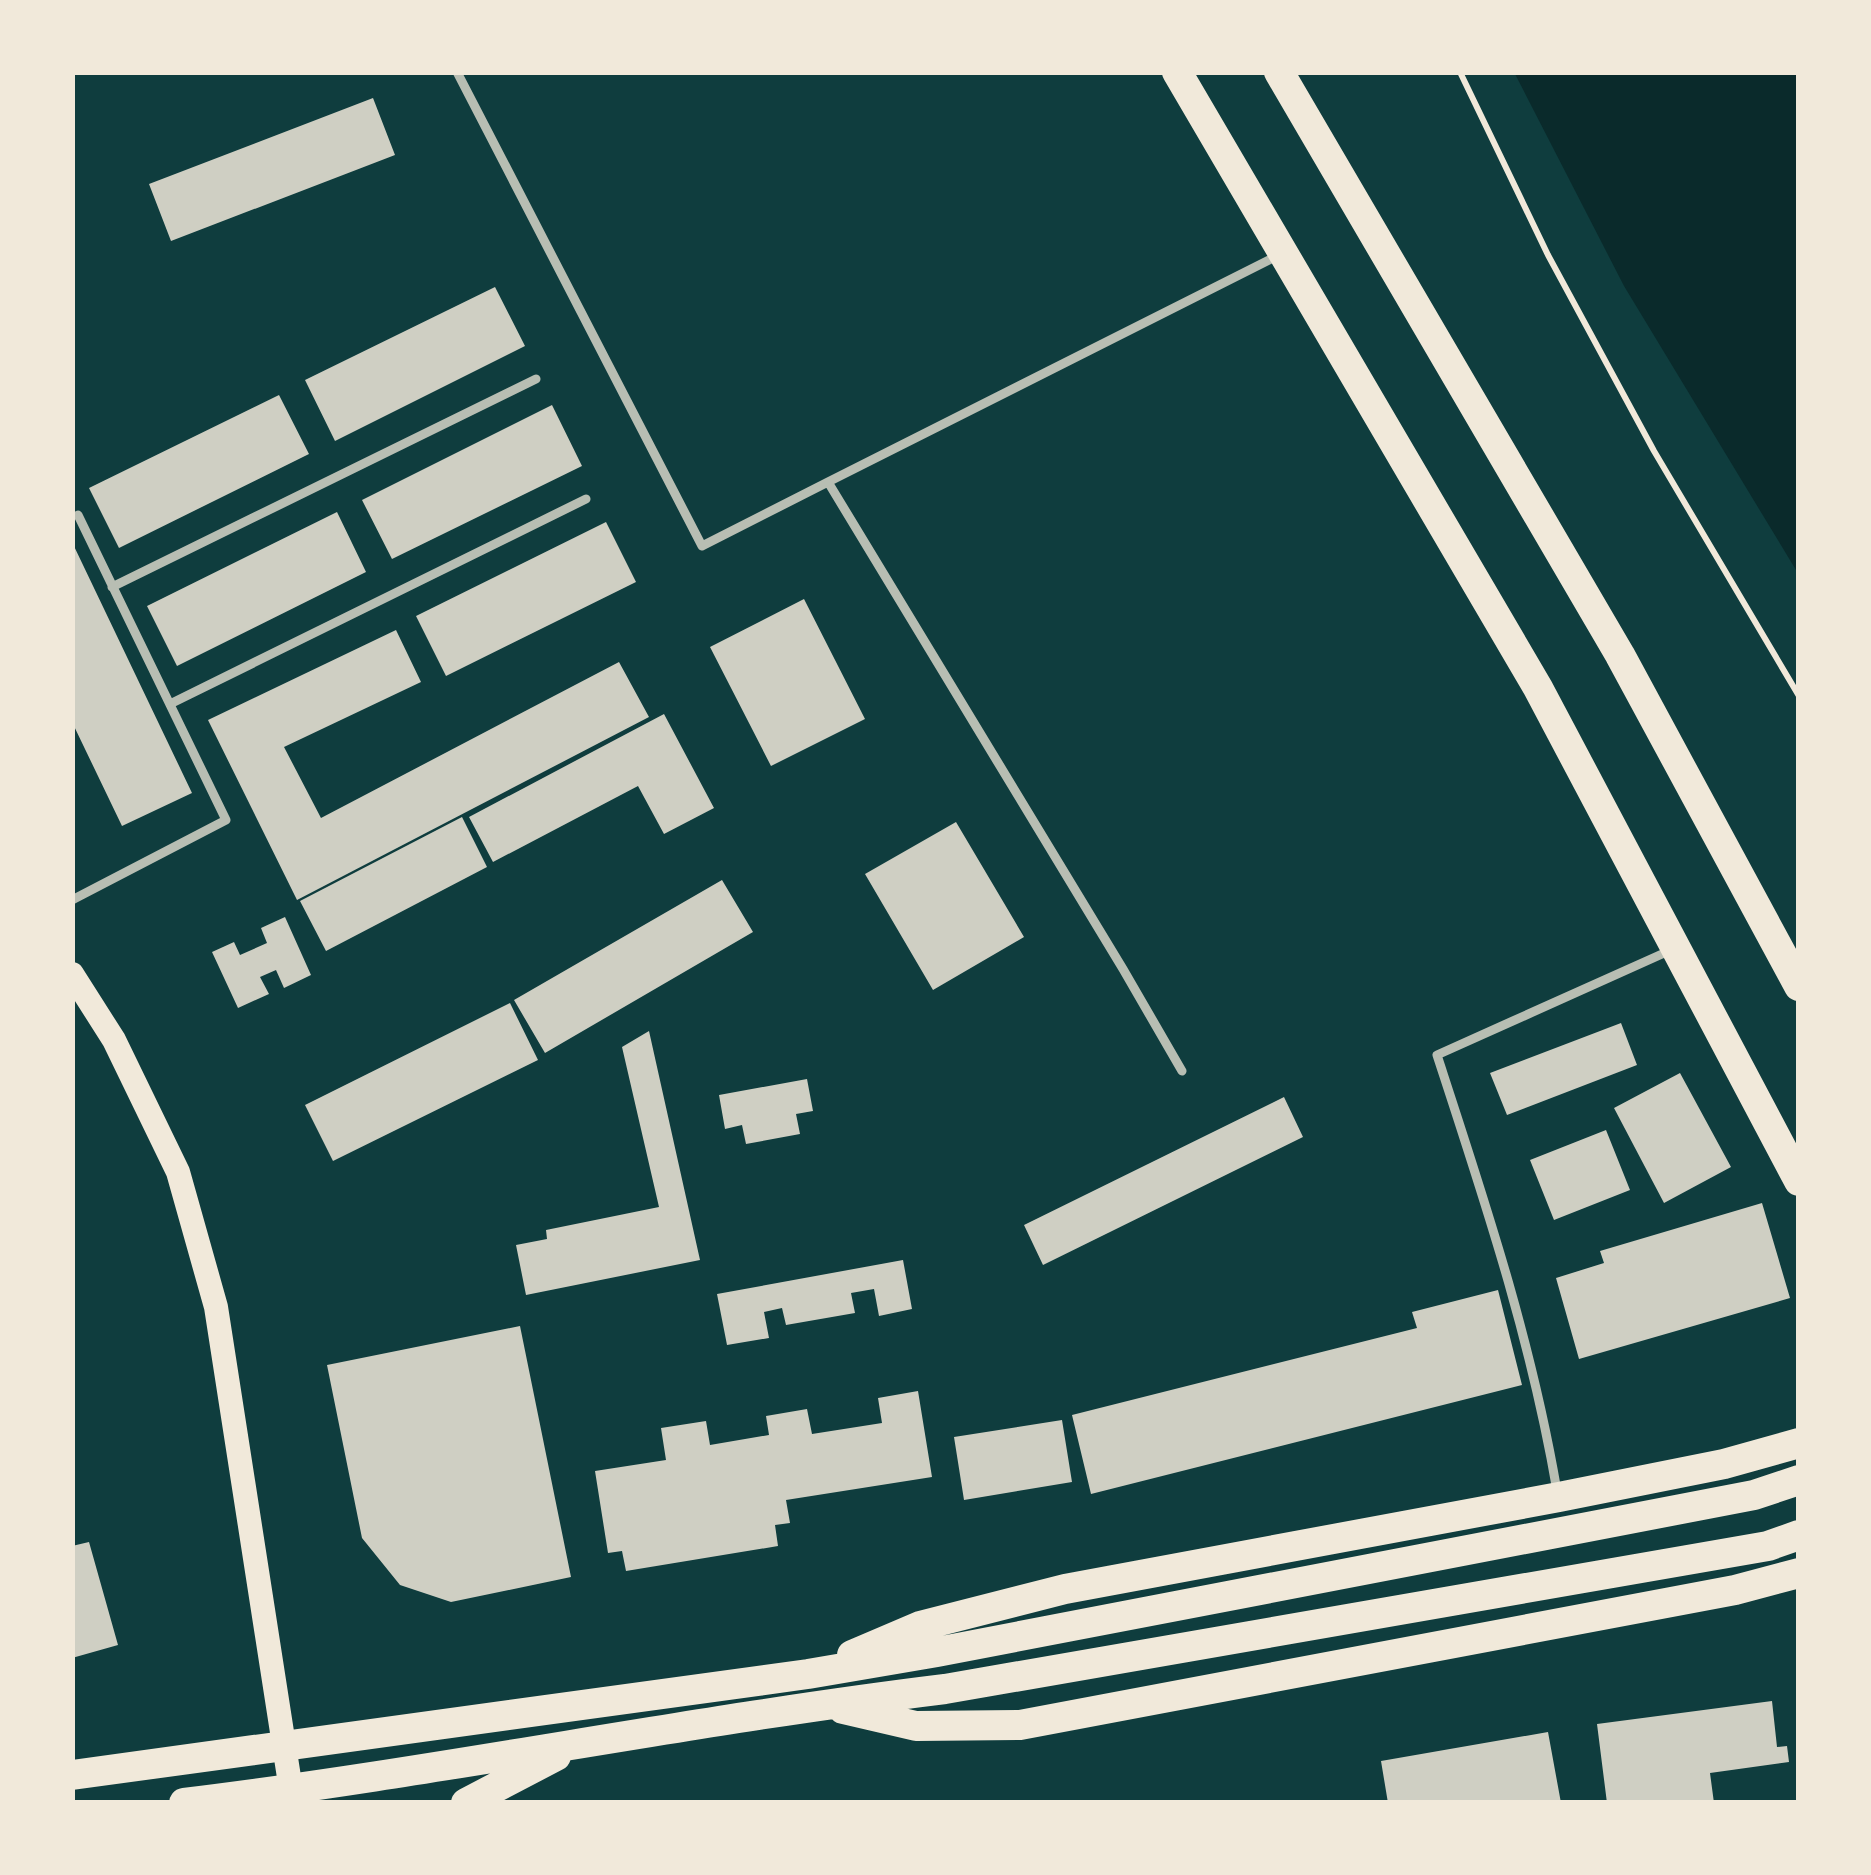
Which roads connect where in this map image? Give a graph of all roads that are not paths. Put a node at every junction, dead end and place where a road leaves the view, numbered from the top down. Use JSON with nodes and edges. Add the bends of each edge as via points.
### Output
{"nodes":[{"id":1,"x":457,"y":72,"type":"edge"},
{"id":2,"x":1177,"y":72,"type":"edge"},
{"id":3,"x":1279,"y":72,"type":"edge"},
{"id":4,"x":1283,"y":253,"type":"junction"},
{"id":5,"x":536,"y":379,"type":"dead end"},
{"id":6,"x":828,"y":482,"type":"junction"},
{"id":7,"x":586,"y":499,"type":"dead end"},
{"id":8,"x":78,"y":515,"type":"dead end"},
{"id":9,"x":112,"y":586,"type":"junction"},
{"id":10,"x":170,"y":704,"type":"junction"},
{"id":11,"x":72,"y":899,"type":"edge"},
{"id":12,"x":1676,"y":948,"type":"junction"},
{"id":13,"x":72,"y":974,"type":"edge"},
{"id":14,"x":1799,"y":986,"type":"edge"},
{"id":15,"x":1182,"y":1071,"type":"dead end"},
{"id":16,"x":1799,"y":1181,"type":"edge"},
{"id":17,"x":1799,"y":1442,"type":"edge"},
{"id":18,"x":1799,"y":1480,"type":"edge"},
{"id":19,"x":1558,"y":1497,"type":"junction"},
{"id":20,"x":1799,"y":1535,"type":"edge"},
{"id":21,"x":1799,"y":1573,"type":"edge"},
{"id":22,"x":808,"y":1674,"type":"junction"},
{"id":23,"x":820,"y":1704,"type":"junction"},
{"id":24,"x":584,"y":1742,"type":"junction"},
{"id":25,"x":285,"y":1745,"type":"junction"},
{"id":26,"x":72,"y":1775,"type":"edge"},
{"id":27,"x":292,"y":1797,"type":"edge"},
{"id":28,"x":184,"y":1803,"type":"edge"},
{"id":29,"x":466,"y":1803,"type":"edge"}],
"edges":[{"from":1,"to":6,"type":"lane","via":[[702,546]]},
{"from":2,"to":4,"type":"main road"},
{"from":3,"to":14,"type":"main road","via":[[1620,655]]},
{"from":4,"to":6,"type":"lane"},
{"from":4,"to":12,"type":"main road","via":[[1538,688]]},
{"from":5,"to":9,"type":"lane"},
{"from":6,"to":15,"type":"lane"},
{"from":7,"to":10,"type":"lane"},
{"from":8,"to":9,"type":"lane"},
{"from":9,"to":10,"type":"lane"},
{"from":10,"to":11,"type":"lane","via":[[226,820]]},
{"from":12,"to":16,"type":"main road"},
{"from":12,"to":19,"type":"lane","via":[[1437,1055],[1524,1331]]},
{"from":13,"to":25,"type":"main road","via":[[178,1172],[216,1307]]},
{"from":17,"to":19,"type":"main road"},
{"from":18,"to":22,"type":"main road","via":[[1754,1495]]},
{"from":19,"to":22,"type":"main road","via":[[1065,1589],[920,1626]]},
{"from":20,"to":23,"type":"main road","via":[[945,1689]]},
{"from":21,"to":23,"type":"main road","via":[[1020,1725],[916,1726]]},
{"from":22,"to":25,"type":"main road"},
{"from":23,"to":24,"type":"main road"},
{"from":24,"to":27,"type":"main road"},
{"from":24,"to":29,"type":"main road"},
{"from":25,"to":26,"type":"main road"},
{"from":25,"to":27,"type":"main road"},
{"from":27,"to":28,"type":"main road"}]}
